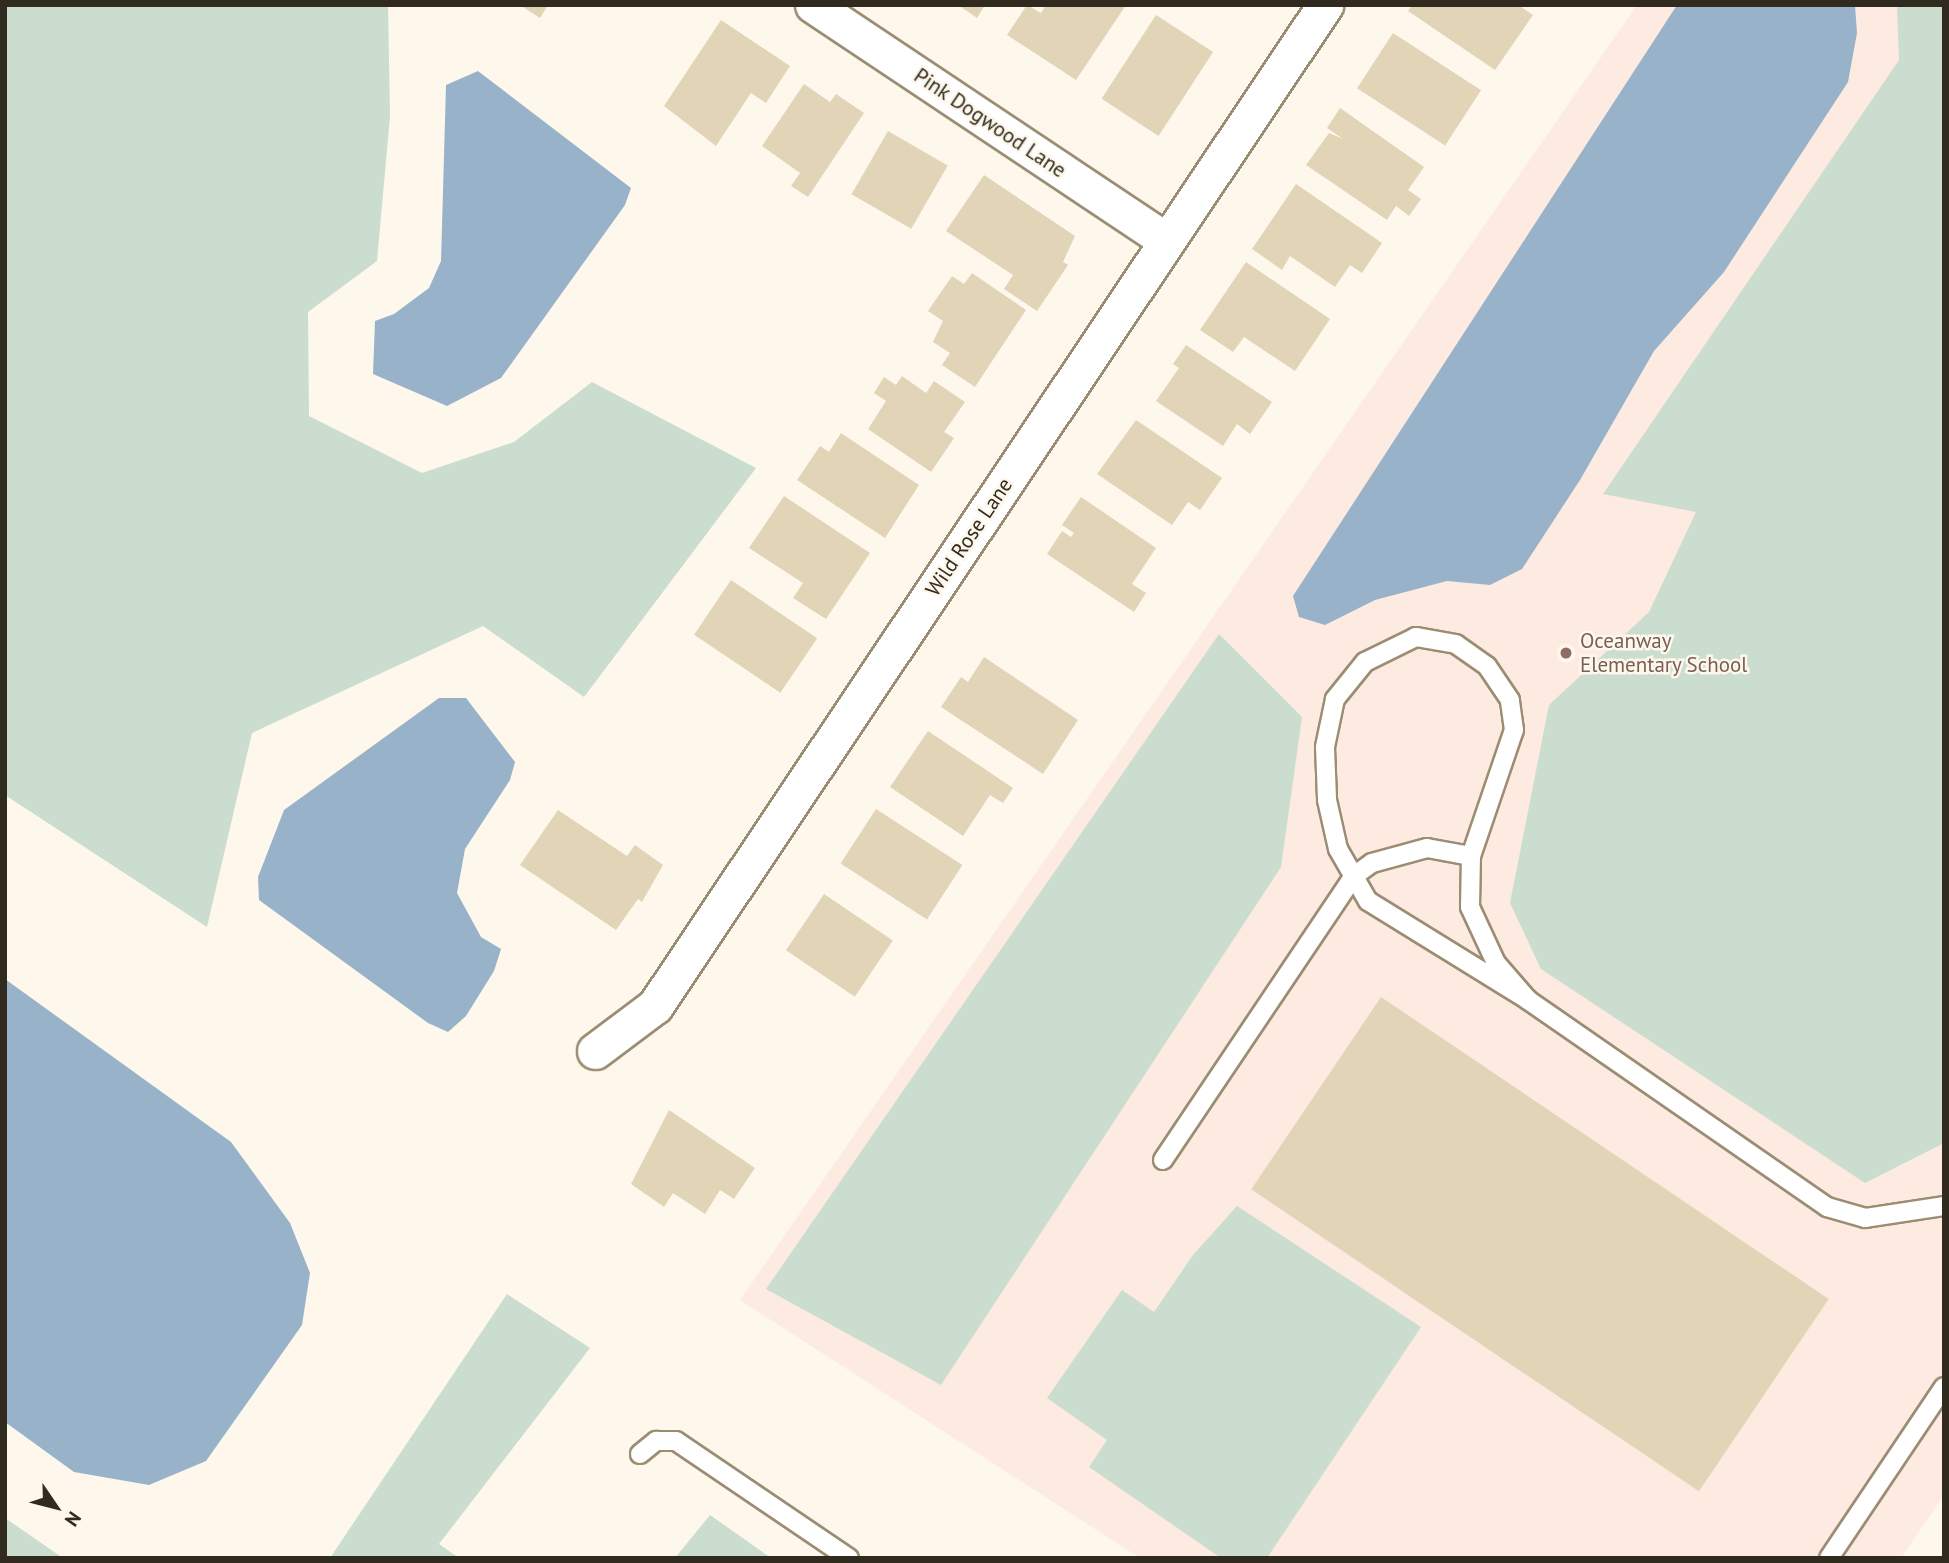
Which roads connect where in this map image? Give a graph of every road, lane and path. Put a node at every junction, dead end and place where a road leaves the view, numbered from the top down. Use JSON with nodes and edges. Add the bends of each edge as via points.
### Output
{"nodes":[{"id":1,"x":1325,"y":5,"type":"edge"},
{"id":2,"x":815,"y":6,"type":"edge"},
{"id":3,"x":1167,"y":241,"type":"junction"},
{"id":4,"x":1471,"y":856,"type":"junction"},
{"id":5,"x":1354,"y":877,"type":"junction"},
{"id":6,"x":1528,"y":1000,"type":"junction"},
{"id":7,"x":595,"y":1051,"type":"dead end"},
{"id":8,"x":1163,"y":1160,"type":"dead end"},
{"id":9,"x":1944,"y":1206,"type":"edge"},
{"id":10,"x":1944,"y":1387,"type":"edge"},
{"id":11,"x":640,"y":1454,"type":"dead end"},
{"id":12,"x":849,"y":1558,"type":"edge"},
{"id":13,"x":1829,"y":1558,"type":"edge"}],
"edges":[{"from":1,"to":3,"type":"street","name":"Wild Rose Lane"},
{"from":2,"to":3,"type":"street","name":"Pink Dogwood Lane"},
{"from":3,"to":7,"type":"street","name":"Wild Rose Lane","via":[[656,1006]]},
{"from":4,"to":5,"type":"lane","via":[[1427,848],[1373,863]]},
{"from":4,"to":5,"type":"lane","via":[[1514,730],[1510,700],[1487,666],[1455,644],[1416,638],[1365,662],[1335,699],[1325,747],[1327,800],[1338,849]]},
{"from":4,"to":6,"type":"lane","via":[[1470,906],[1496,963]]},
{"from":5,"to":6,"type":"lane","via":[[1368,901]]},
{"from":5,"to":8,"type":"lane"},
{"from":6,"to":9,"type":"lane","via":[[1827,1207],[1865,1218]]},
{"from":10,"to":13,"type":"lane"},
{"from":11,"to":12,"type":"lane","via":[[656,1441],[676,1441]]}]}
